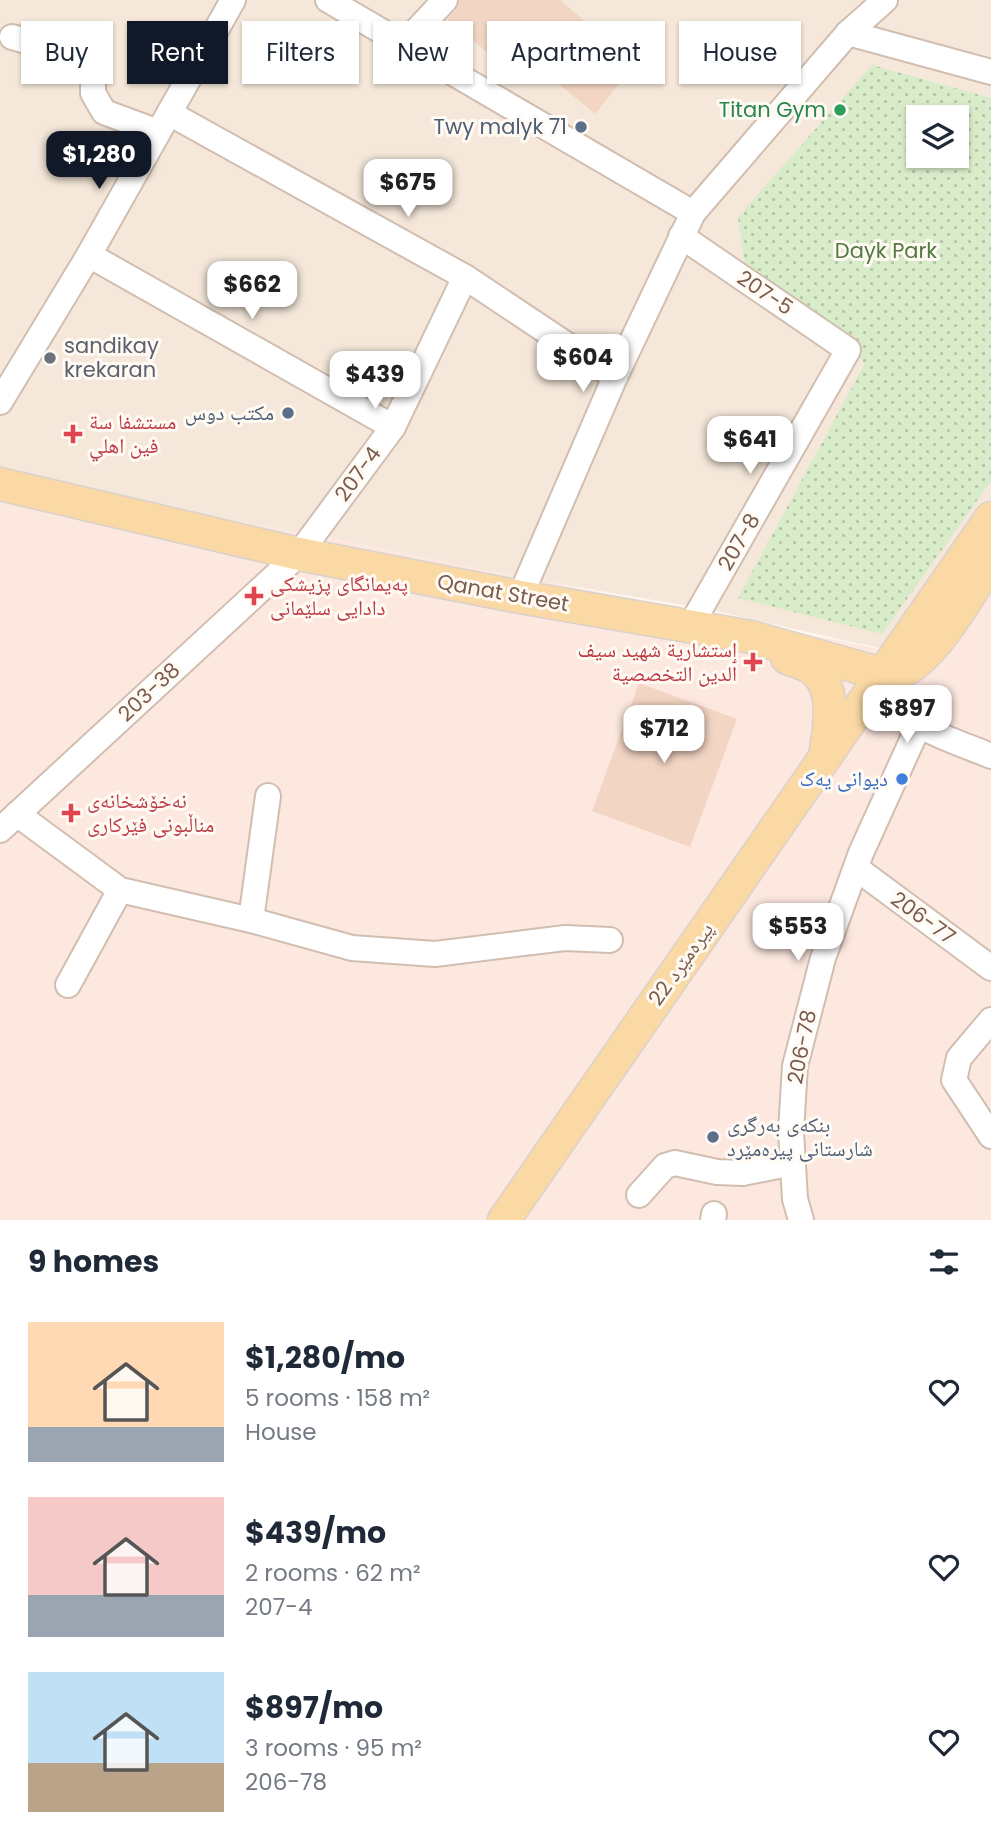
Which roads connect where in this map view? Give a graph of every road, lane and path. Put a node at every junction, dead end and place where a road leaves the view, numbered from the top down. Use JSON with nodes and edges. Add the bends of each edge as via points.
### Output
{"nodes":[{"id":1,"x":233,"y":0,"type":"edge"},
{"id":2,"x":328,"y":0,"type":"edge"},
{"id":3,"x":445,"y":0,"type":"edge"},
{"id":4,"x":885,"y":0,"type":"edge"},
{"id":5,"x":425,"y":21,"type":"edge"},
{"id":6,"x":373,"y":26,"type":"edge"},
{"id":7,"x":848,"y":33,"type":"junction"},
{"id":8,"x":12,"y":37,"type":"dead end"},
{"id":9,"x":991,"y":72,"type":"edge"},
{"id":10,"x":472,"y":84,"type":"edge"},
{"id":11,"x":164,"y":122,"type":"junction"},
{"id":12,"x":693,"y":213,"type":"junction"},
{"id":13,"x":681,"y":236,"type":"junction"},
{"id":14,"x":89,"y":255,"type":"junction"},
{"id":15,"x":465,"y":277,"type":"junction"},
{"id":16,"x":848,"y":350,"type":"joint"},
{"id":17,"x":615,"y":377,"type":"junction"},
{"id":18,"x":0,"y":402,"type":"edge"},
{"id":19,"x":393,"y":427,"type":"junction"},
{"id":20,"x":0,"y":484,"type":"edge"},
{"id":21,"x":991,"y":518,"type":"edge"},
{"id":22,"x":299,"y":554,"type":"junction"},
{"id":23,"x":991,"y":561,"type":"edge"},
{"id":24,"x":520,"y":597,"type":"junction"},
{"id":25,"x":691,"y":625,"type":"junction"},
{"id":26,"x":751,"y":637,"type":"junction"},
{"id":27,"x":882,"y":674,"type":"junction"},
{"id":28,"x":919,"y":725,"type":"junction"},
{"id":29,"x":825,"y":756,"type":"junction"},
{"id":30,"x":991,"y":756,"type":"edge"},
{"id":31,"x":268,"y":796,"type":"dead end"},
{"id":32,"x":9,"y":822,"type":"edge"},
{"id":33,"x":856,"y":868,"type":"junction"},
{"id":34,"x":120,"y":890,"type":"junction"},
{"id":35,"x":251,"y":920,"type":"junction"},
{"id":36,"x":610,"y":940,"type":"dead end"},
{"id":37,"x":991,"y":968,"type":"edge"},
{"id":38,"x":68,"y":985,"type":"dead end"},
{"id":39,"x":991,"y":1020,"type":"edge"},
{"id":40,"x":991,"y":1136,"type":"edge"},
{"id":41,"x":793,"y":1163,"type":"junction"},
{"id":42,"x":639,"y":1195,"type":"dead end"},
{"id":43,"x":504,"y":1220,"type":"edge"},
{"id":44,"x":801,"y":1220,"type":"edge"}],
"edges":[{"from":1,"to":11,"type":"street"},
{"from":2,"to":6,"type":"street"},
{"from":3,"to":5,"type":"street"},
{"from":4,"to":7,"type":"street"},
{"from":7,"to":9,"type":"street"},
{"from":7,"to":12,"type":"street"},
{"from":8,"to":11,"type":"street","via":[[89,59],[93,93],[104,112]]},
{"from":10,"to":12,"type":"street"},
{"from":11,"to":14,"type":"street"},
{"from":11,"to":15,"type":"street"},
{"from":12,"to":13,"type":"street"},
{"from":13,"to":16,"type":"street","name":"207-5"},
{"from":13,"to":17,"type":"street"},
{"from":14,"to":18,"type":"street"},
{"from":14,"to":19,"type":"street"},
{"from":15,"to":17,"type":"street"},
{"from":15,"to":19,"type":"street","name":"207-4"},
{"from":16,"to":25,"type":"street","name":"207-8"},
{"from":17,"to":24,"type":"street"},
{"from":19,"to":22,"type":"street","name":"207-4"},
{"from":20,"to":22,"type":"main road","name":"Qanat Street"},
{"from":21,"to":27,"type":"main road","name":"22 پیرەمێرد"},
{"from":22,"to":24,"type":"main road","name":"Qanat Street"},
{"from":22,"to":32,"type":"street","name":"203-38"},
{"from":23,"to":27,"type":"main road","via":[[926,653],[899,672]]},
{"from":24,"to":25,"type":"main road","name":"Qanat Street"},
{"from":25,"to":26,"type":"main road","name":"Qanat Street"},
{"from":26,"to":27,"type":"main road","name":"Qanat Street"},
{"from":26,"to":29,"type":"main road","via":[[757,645],[814,669],[822,681],[829,707]]},
{"from":27,"to":28,"type":"street","via":[[893,702]]},
{"from":27,"to":29,"type":"main road","name":"22 پیرەمێرد"},
{"from":28,"to":30,"type":"street"},
{"from":28,"to":33,"type":"street","name":"206-78"},
{"from":29,"to":43,"type":"main road","name":"22 پیرەمێرد"},
{"from":31,"to":35,"type":"street"},
{"from":32,"to":34,"type":"street"},
{"from":33,"to":37,"type":"street","name":"206-77"},
{"from":33,"to":41,"type":"street","name":"206-78","via":[[823,958],[795,1066]]},
{"from":34,"to":35,"type":"street"},
{"from":34,"to":38,"type":"street"},
{"from":35,"to":36,"type":"street","via":[[352,948],[435,954],[565,937]]},
{"from":39,"to":40,"type":"street","via":[[959,1058],[954,1080]]},
{"from":41,"to":42,"type":"street","via":[[743,1173],[675,1163],[664,1166]]},
{"from":41,"to":44,"type":"street","name":"206-78"}]}
